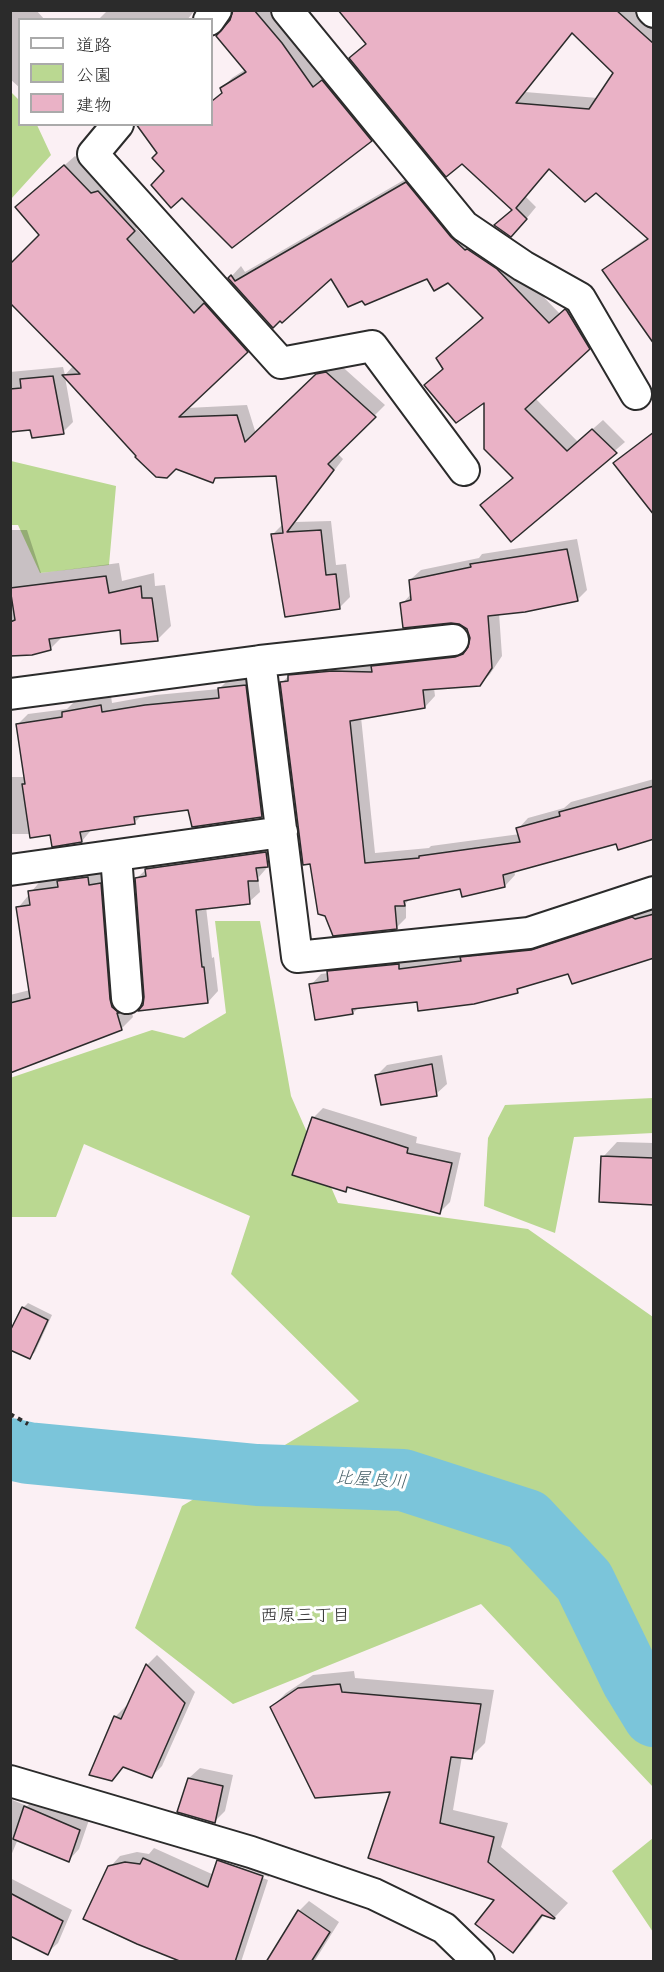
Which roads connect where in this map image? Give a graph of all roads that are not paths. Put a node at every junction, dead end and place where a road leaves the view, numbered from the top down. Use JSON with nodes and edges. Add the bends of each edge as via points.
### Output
{"nodes":[{"id":1,"x":286,"y":10,"type":"edge"},
{"id":2,"x":116,"y":126,"type":"edge"},
{"id":3,"x":636,"y":394,"type":"dead end"},
{"id":4,"x":464,"y":470,"type":"dead end"},
{"id":5,"x":453,"y":640,"type":"dead end"},
{"id":6,"x":260,"y":661,"type":"junction"},
{"id":7,"x":10,"y":694,"type":"edge"},
{"id":8,"x":282,"y":832,"type":"junction"},
{"id":9,"x":116,"y":856,"type":"junction"},
{"id":10,"x":10,"y":870,"type":"edge"},
{"id":11,"x":654,"y":891,"type":"edge"},
{"id":12,"x":128,"y":998,"type":"dead end"},
{"id":13,"x":10,"y":1781,"type":"edge"},
{"id":14,"x":479,"y":1962,"type":"edge"}],
"edges":[{"from":1,"to":3,"type":"street","via":[[464,226],[580,298]]},
{"from":2,"to":4,"type":"street","via":[[93,154],[281,363],[372,346]]},
{"from":5,"to":6,"type":"street"},
{"from":6,"to":7,"type":"street"},
{"from":6,"to":8,"type":"street"},
{"from":8,"to":9,"type":"street"},
{"from":8,"to":11,"type":"street","via":[[297,957],[529,933]]},
{"from":9,"to":10,"type":"street"},
{"from":9,"to":12,"type":"street"},
{"from":13,"to":14,"type":"street","via":[[251,1852],[374,1894],[444,1928]]}]}
